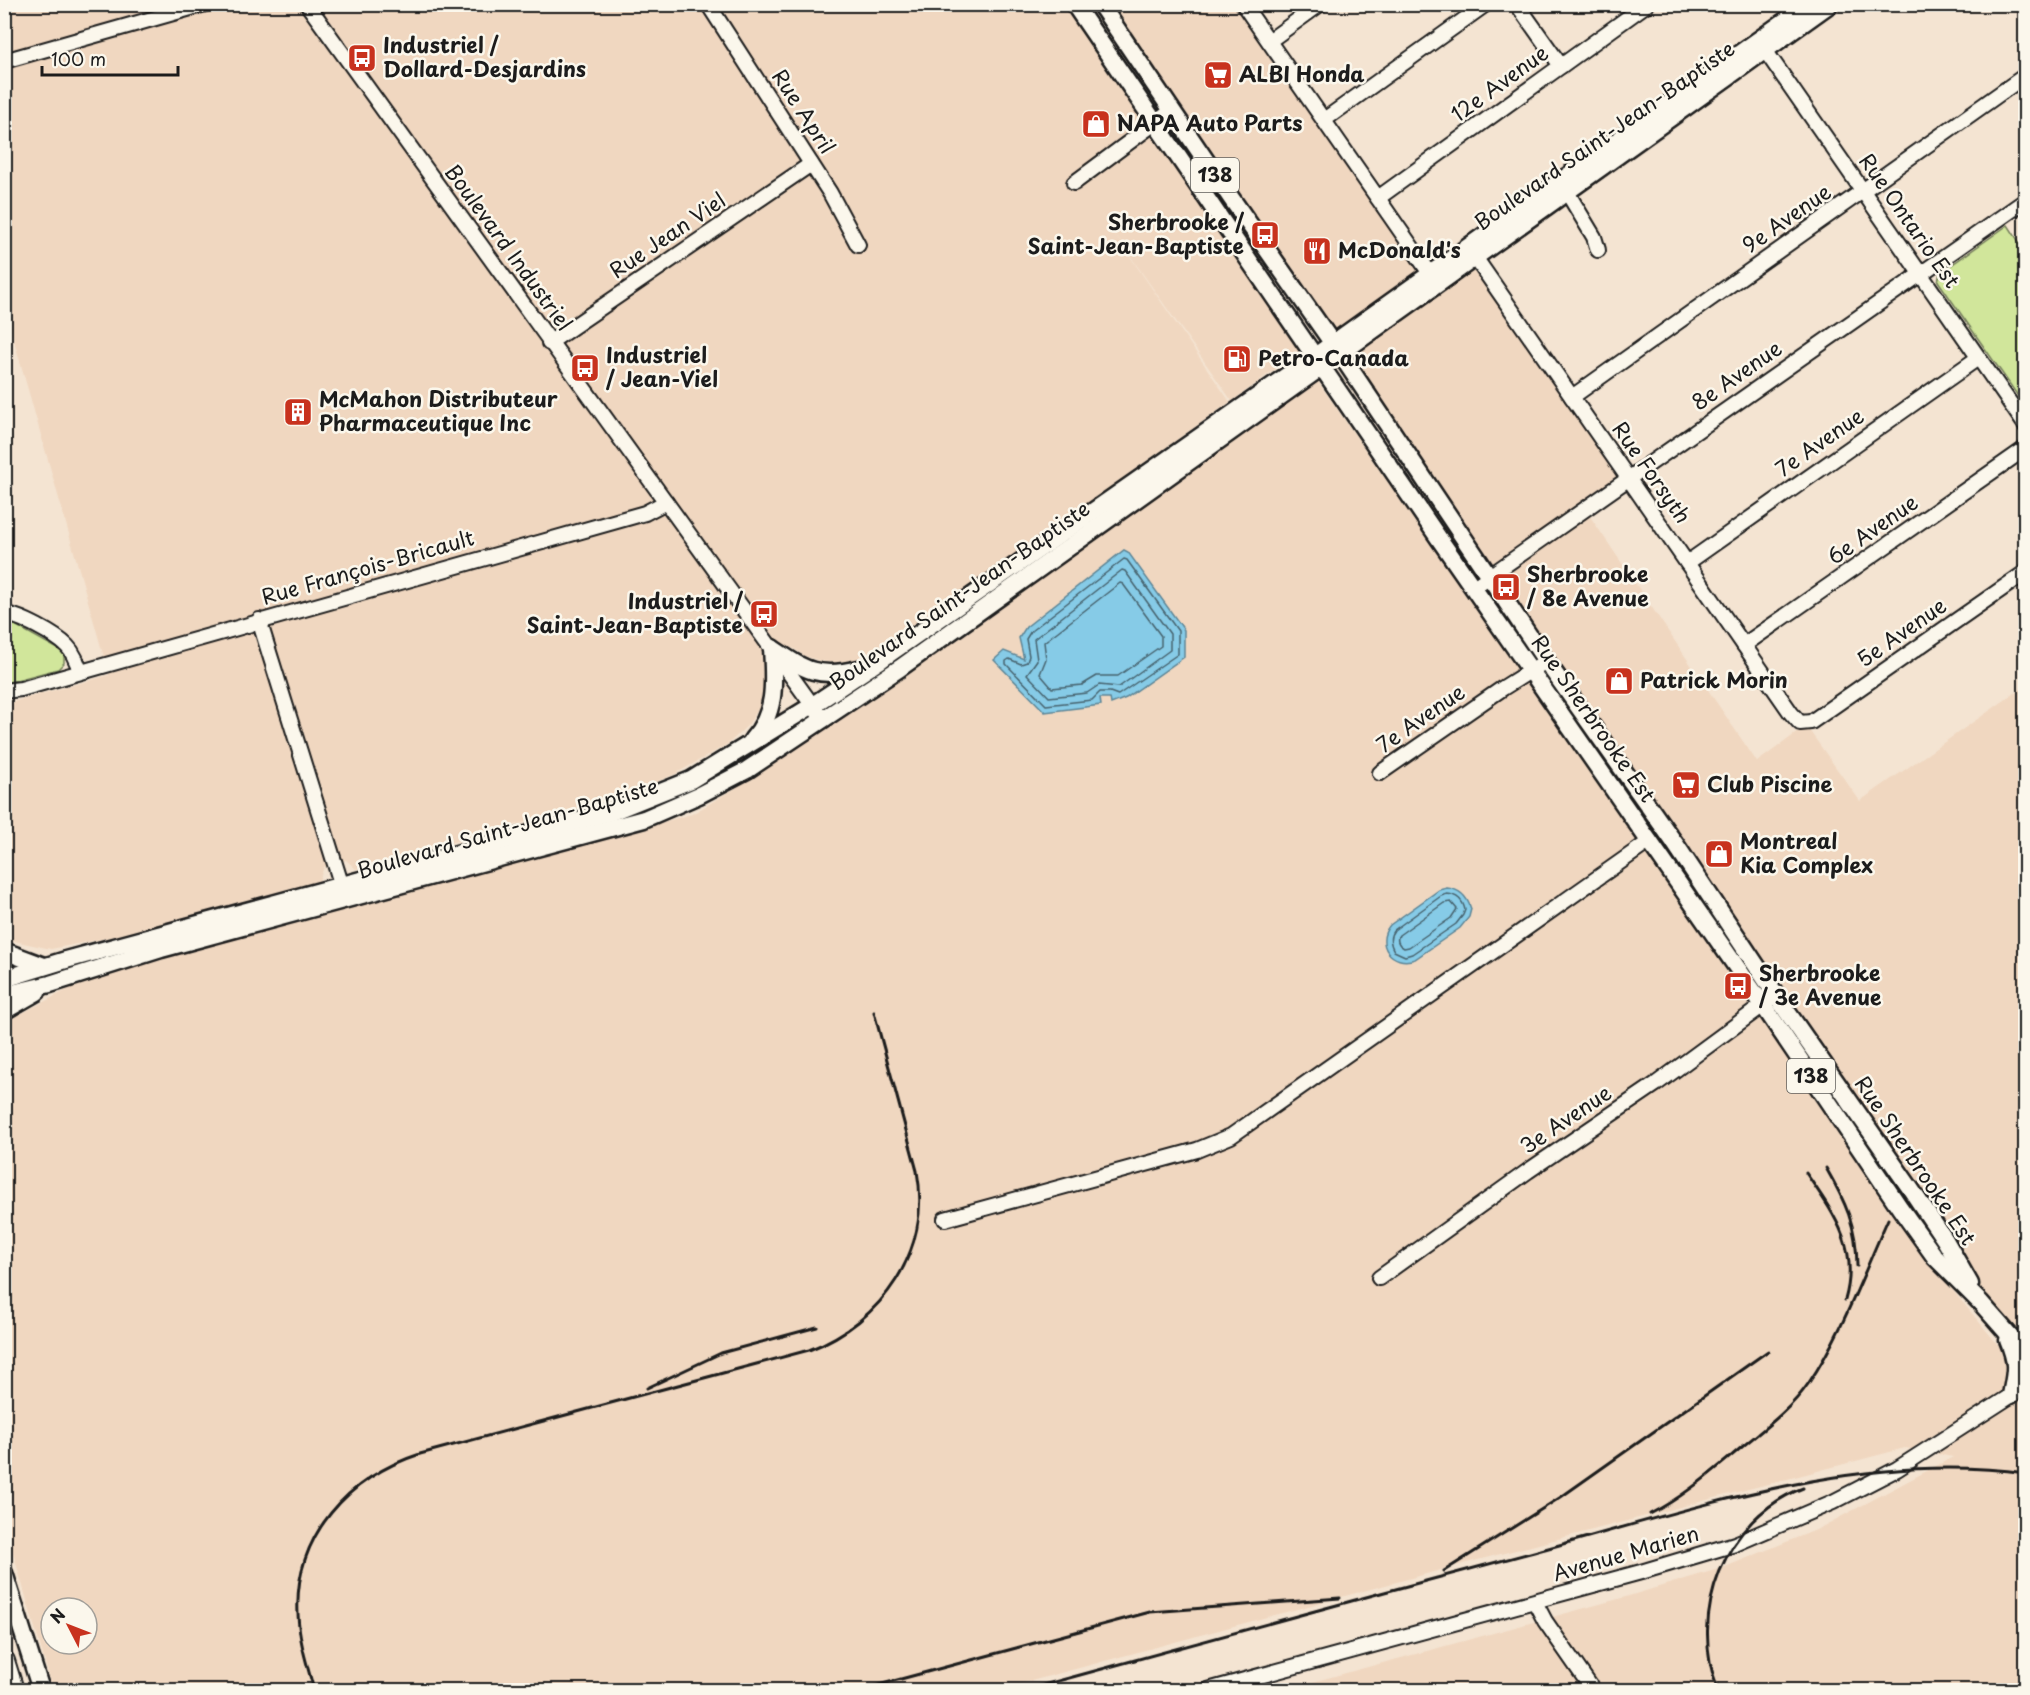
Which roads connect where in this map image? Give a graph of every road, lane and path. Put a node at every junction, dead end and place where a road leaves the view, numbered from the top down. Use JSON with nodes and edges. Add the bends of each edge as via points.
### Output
{"nodes":[{"id":1,"x":205,"y":4,"type":"edge"},
{"id":2,"x":308,"y":4,"type":"edge"},
{"id":3,"x":708,"y":4,"type":"edge"},
{"id":4,"x":1100,"y":4,"type":"edge"},
{"id":5,"x":1243,"y":4,"type":"edge"},
{"id":6,"x":1320,"y":4,"type":"edge"},
{"id":7,"x":1486,"y":4,"type":"edge"},
{"id":8,"x":1517,"y":4,"type":"edge"},
{"id":9,"x":1647,"y":4,"type":"edge"},
{"id":10,"x":1809,"y":4,"type":"edge"},
{"id":11,"x":1830,"y":4,"type":"edge"},
{"id":12,"x":1075,"y":5,"type":"edge"},
{"id":13,"x":1269,"y":41,"type":"junction"},
{"id":14,"x":1126,"y":45,"type":"junction"},
{"id":15,"x":1762,"y":45,"type":"junction"},
{"id":16,"x":1109,"y":56,"type":"junction"},
{"id":17,"x":4,"y":61,"type":"edge"},
{"id":18,"x":1561,"y":66,"type":"junction"},
{"id":19,"x":2025,"y":75,"type":"edge"},
{"id":20,"x":1171,"y":111,"type":"junction"},
{"id":21,"x":1324,"y":120,"type":"junction"},
{"id":22,"x":1155,"y":123,"type":"junction"},
{"id":23,"x":811,"y":164,"type":"junction"},
{"id":24,"x":1074,"y":183,"type":"dead end"},
{"id":25,"x":1564,"y":186,"type":"junction"},
{"id":26,"x":1863,"y":190,"type":"junction"},
{"id":27,"x":1230,"y":198,"type":"junction"},
{"id":28,"x":1378,"y":198,"type":"junction"},
{"id":29,"x":2025,"y":200,"type":"edge"},
{"id":30,"x":1214,"y":209,"type":"junction"},
{"id":31,"x":858,"y":245,"type":"dead end"},
{"id":32,"x":1598,"y":250,"type":"dead end"},
{"id":33,"x":1471,"y":252,"type":"junction"},
{"id":34,"x":1920,"y":274,"type":"junction"},
{"id":35,"x":1433,"y":279,"type":"junction"},
{"id":36,"x":549,"y":343,"type":"junction"},
{"id":37,"x":1336,"y":348,"type":"junction"},
{"id":38,"x":1978,"y":358,"type":"junction"},
{"id":39,"x":1319,"y":361,"type":"junction"},
{"id":40,"x":1572,"y":397,"type":"junction"},
{"id":41,"x":2025,"y":426,"type":"edge"},
{"id":42,"x":2025,"y":448,"type":"edge"},
{"id":43,"x":1422,"y":476,"type":"junction"},
{"id":44,"x":1629,"y":478,"type":"junction"},
{"id":45,"x":1404,"y":486,"type":"junction"},
{"id":46,"x":666,"y":502,"type":"junction"},
{"id":47,"x":1687,"y":563,"type":"junction"},
{"id":48,"x":2025,"y":572,"type":"edge"},
{"id":49,"x":1489,"y":577,"type":"junction"},
{"id":50,"x":1474,"y":587,"type":"junction"},
{"id":51,"x":991,"y":592,"type":"junction"},
{"id":52,"x":4,"y":614,"type":"edge"},
{"id":53,"x":259,"y":620,"type":"junction"},
{"id":54,"x":1744,"y":645,"type":"junction"},
{"id":55,"x":771,"y":648,"type":"junction"},
{"id":56,"x":882,"y":659,"type":"junction"},
{"id":57,"x":1539,"y":666,"type":"junction"},
{"id":58,"x":80,"y":671,"type":"junction"},
{"id":59,"x":4,"y":691,"type":"edge"},
{"id":60,"x":813,"y":705,"type":"junction"},
{"id":61,"x":1578,"y":707,"type":"junction"},
{"id":62,"x":1565,"y":719,"type":"junction"},
{"id":63,"x":823,"y":720,"type":"junction"},
{"id":64,"x":1800,"y":723,"type":"joint"},
{"id":65,"x":1604,"y":743,"type":"junction"},
{"id":66,"x":738,"y":752,"type":"junction"},
{"id":67,"x":1589,"y":753,"type":"junction"},
{"id":68,"x":1380,"y":773,"type":"dead end"},
{"id":69,"x":1665,"y":830,"type":"junction"},
{"id":70,"x":1650,"y":841,"type":"junction"},
{"id":71,"x":344,"y":892,"type":"junction"},
{"id":72,"x":4,"y":951,"type":"edge"},
{"id":73,"x":44,"y":966,"type":"junction"},
{"id":74,"x":4,"y":979,"type":"edge"},
{"id":75,"x":50,"y":984,"type":"junction"},
{"id":76,"x":4,"y":995,"type":"edge"},
{"id":77,"x":1770,"y":1001,"type":"junction"},
{"id":78,"x":4,"y":1011,"type":"edge"},
{"id":79,"x":945,"y":1220,"type":"dead end"},
{"id":80,"x":1379,"y":1278,"type":"dead end"},
{"id":81,"x":1998,"y":1324,"type":"junction"},
{"id":82,"x":2025,"y":1354,"type":"edge"},
{"id":83,"x":2018,"y":1391,"type":"edge"},
{"id":84,"x":4,"y":1573,"type":"edge"},
{"id":85,"x":1535,"y":1602,"type":"junction"},
{"id":86,"x":4,"y":1661,"type":"edge"},
{"id":87,"x":13,"y":1690,"type":"edge"},
{"id":88,"x":41,"y":1690,"type":"edge"},
{"id":89,"x":1208,"y":1690,"type":"edge"},
{"id":90,"x":1593,"y":1690,"type":"edge"}],
"edges":[{"from":1,"to":17,"type":"street"},
{"from":2,"to":36,"type":"street","name":"Boulevard Industriel"},
{"from":3,"to":23,"type":"street","name":"Rue April"},
{"from":4,"to":14,"type":"main road","name":"Rue Sherbrooke Est","number":"138"},
{"from":5,"to":13,"type":"street"},
{"from":6,"to":13,"type":"street"},
{"from":7,"to":21,"type":"street"},
{"from":8,"to":18,"type":"street"},
{"from":9,"to":18,"type":"street","name":"12e Avenue"},
{"from":10,"to":15,"type":"main road","name":"Boulevard Saint-Jean-Baptiste"},
{"from":11,"to":15,"type":"main road","name":"Boulevard Saint-Jean-Baptiste"},
{"from":12,"to":16,"type":"main road","name":"Rue Sherbrooke Est","number":"138"},
{"from":13,"to":21,"type":"street"},
{"from":14,"to":16,"type":"main road"},
{"from":14,"to":20,"type":"main road","name":"Rue Sherbrooke Est","number":"138"},
{"from":15,"to":25,"type":"main road","name":"Boulevard Saint-Jean-Baptiste"},
{"from":15,"to":26,"type":"street","name":"Rue Ontario Est"},
{"from":16,"to":22,"type":"main road","name":"Rue Sherbrooke Est","number":"138"},
{"from":18,"to":28,"type":"street","name":"12e Avenue"},
{"from":19,"to":26,"type":"street","name":"9e Avenue"},
{"from":20,"to":22,"type":"street"},
{"from":20,"to":27,"type":"main road","name":"Rue Sherbrooke Est","number":"138"},
{"from":21,"to":28,"type":"street"},
{"from":22,"to":24,"type":"street"},
{"from":22,"to":30,"type":"main road","name":"Rue Sherbrooke Est","number":"138"},
{"from":23,"to":31,"type":"street","name":"Rue April"},
{"from":23,"to":36,"type":"street","name":"Rue Jean Viel"},
{"from":25,"to":32,"type":"street"},
{"from":25,"to":33,"type":"main road","name":"Boulevard Saint-Jean-Baptiste"},
{"from":26,"to":34,"type":"street","name":"Rue Ontario Est"},
{"from":26,"to":40,"type":"street","name":"9e Avenue"},
{"from":27,"to":30,"type":"main road"},
{"from":27,"to":37,"type":"main road","name":"Rue Sherbrooke Est","number":"138"},
{"from":28,"to":35,"type":"street"},
{"from":29,"to":34,"type":"street","name":"8e Avenue"},
{"from":30,"to":39,"type":"main road","name":"Rue Sherbrooke Est","number":"138"},
{"from":33,"to":35,"type":"main road","name":"Boulevard Saint-Jean-Baptiste"},
{"from":33,"to":40,"type":"street","name":"Rue Forsyth"},
{"from":34,"to":38,"type":"street","name":"Rue Ontario Est"},
{"from":34,"to":44,"type":"street","name":"8e Avenue"},
{"from":35,"to":37,"type":"main road","name":"Boulevard Saint-Jean-Baptiste"},
{"from":36,"to":46,"type":"street","name":"Boulevard Industriel"},
{"from":37,"to":39,"type":"main road","name":"Boulevard Saint-Jean-Baptiste"},
{"from":37,"to":43,"type":"main road","name":"Rue Sherbrooke Est","number":"138"},
{"from":38,"to":41,"type":"street","name":"Rue Ontario Est"},
{"from":38,"to":47,"type":"street","name":"7e Avenue"},
{"from":39,"to":45,"type":"main road","name":"Rue Sherbrooke Est","number":"138"},
{"from":39,"to":51,"type":"main road","name":"Boulevard Saint-Jean-Baptiste"},
{"from":40,"to":44,"type":"street","name":"Rue Forsyth"},
{"from":42,"to":54,"type":"street","name":"6e Avenue"},
{"from":43,"to":45,"type":"main road"},
{"from":43,"to":49,"type":"main road","name":"Rue Sherbrooke Est","number":"138"},
{"from":44,"to":47,"type":"street","name":"Rue Forsyth"},
{"from":44,"to":49,"type":"street","name":"8e Avenue"},
{"from":45,"to":50,"type":"main road","name":"Rue Sherbrooke Est","number":"138"},
{"from":46,"to":53,"type":"street","name":"Rue François-Bricault","via":[[645,513]]},
{"from":46,"to":55,"type":"street","name":"Boulevard Industriel"},
{"from":47,"to":54,"type":"street","name":"Rue Forsyth"},
{"from":48,"to":64,"type":"street","name":"5e Avenue","via":[[1811,722]]},
{"from":49,"to":50,"type":"street","name":"8e Avenue"},
{"from":49,"to":57,"type":"main road","name":"Rue Sherbrooke Est","number":"138"},
{"from":50,"to":57,"type":"main road","name":"Rue Sherbrooke Est","number":"138"},
{"from":51,"to":56,"type":"main road","name":"Boulevard Saint-Jean-Baptiste"},
{"from":51,"to":63,"type":"main road","name":"Boulevard Saint-Jean-Baptiste","via":[[900,668]]},
{"from":52,"to":58,"type":"street","via":[[61,642],[72,652]]},
{"from":53,"to":58,"type":"street","name":"Rue François-Bricault"},
{"from":53,"to":71,"type":"street"},
{"from":54,"to":64,"type":"street","name":"Rue Forsyth"},
{"from":55,"to":56,"type":"main road","via":[[812,672],[841,674]]},
{"from":55,"to":60,"type":"street","name":"Boulevard Industriel"},
{"from":55,"to":66,"type":"main road","via":[[775,684],[772,702],[765,721]]},
{"from":56,"to":60,"type":"main road","name":"Boulevard Saint-Jean-Baptiste"},
{"from":57,"to":61,"type":"main road","name":"Rue Sherbrooke Est","number":"138"},
{"from":57,"to":62,"type":"main road","name":"Rue Sherbrooke Est","number":"138"},
{"from":57,"to":68,"type":"street","name":"7e Avenue"},
{"from":58,"to":59,"type":"street","name":"Rue François-Bricault"},
{"from":60,"to":63,"type":"street","name":"Boulevard Industriel"},
{"from":60,"to":66,"type":"main road","name":"Boulevard Saint-Jean-Baptiste"},
{"from":61,"to":62,"type":"main road"},
{"from":61,"to":65,"type":"main road","name":"Rue Sherbrooke Est","number":"138"},
{"from":62,"to":67,"type":"main road","name":"Rue Sherbrooke Est","number":"138"},
{"from":63,"to":71,"type":"main road","name":"Boulevard Saint-Jean-Baptiste","via":[[747,770],[644,819]]},
{"from":65,"to":67,"type":"main road"},
{"from":65,"to":69,"type":"main road","name":"Rue Sherbrooke Est","number":"138"},
{"from":66,"to":71,"type":"main road","name":"Boulevard Saint-Jean-Baptiste","via":[[691,780],[612,812]]},
{"from":67,"to":70,"type":"main road","name":"Rue Sherbrooke Est","number":"138"},
{"from":69,"to":70,"type":"main road"},
{"from":69,"to":77,"type":"main road","name":"Rue Sherbrooke Est","number":"138"},
{"from":70,"to":77,"type":"main road","name":"Rue Sherbrooke Est","number":"138"},
{"from":70,"to":79,"type":"street","via":[[1231,1136],[1197,1150]]},
{"from":71,"to":73,"type":"main road","name":"Boulevard Saint-Jean-Baptiste"},
{"from":71,"to":75,"type":"main road","name":"Boulevard Saint-Jean-Baptiste"},
{"from":72,"to":73,"type":"main road"},
{"from":73,"to":74,"type":"main road","name":"Boulevard Saint-Jean-Baptiste"},
{"from":75,"to":76,"type":"main road","name":"Boulevard Saint-Jean-Baptiste"},
{"from":75,"to":78,"type":"main road"},
{"from":77,"to":80,"type":"street","name":"3e Avenue"},
{"from":77,"to":81,"type":"main road","name":"Rue Sherbrooke Est","number":"138","via":[[1935,1257]]},
{"from":81,"to":82,"type":"main road","name":"Rue Sherbrooke Est","number":"138"},
{"from":81,"to":83,"type":"main road","via":[[2014,1356]]},
{"from":83,"to":85,"type":"street","name":"Avenue Marien","via":[[1897,1469],[1833,1502],[1694,1557]]},
{"from":84,"to":88,"type":"main road"},
{"from":85,"to":89,"type":"street","name":"Avenue Marien"},
{"from":85,"to":90,"type":"street"},
{"from":86,"to":87,"type":"highway"}]}
